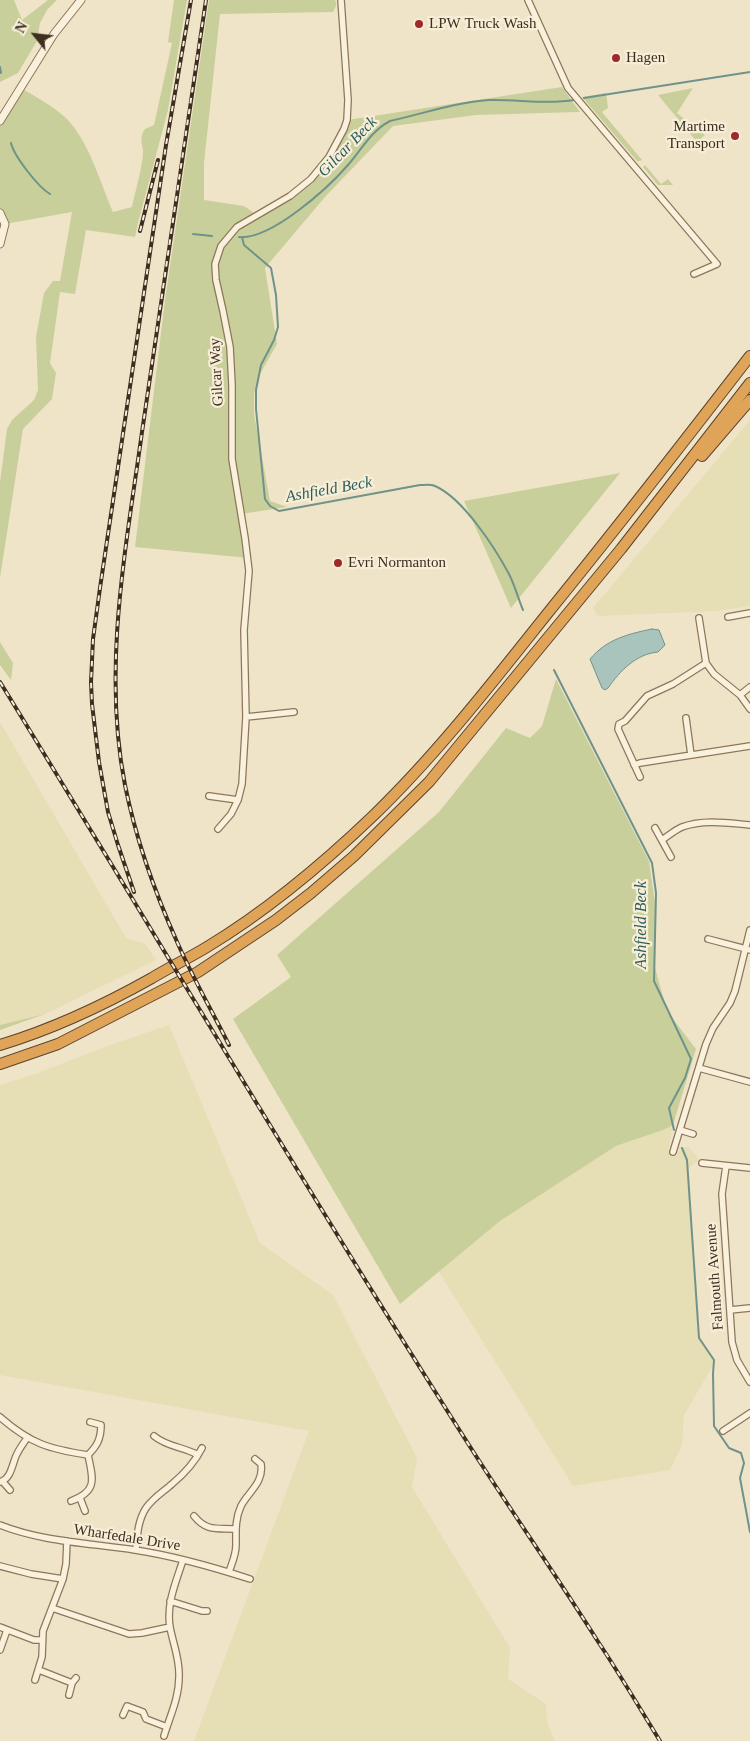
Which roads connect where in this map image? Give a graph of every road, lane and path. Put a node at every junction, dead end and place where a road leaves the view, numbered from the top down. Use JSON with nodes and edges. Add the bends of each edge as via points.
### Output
{"nodes":[{"id":1,"x":81,"y":0,"type":"edge"},
{"id":2,"x":341,"y":0,"type":"edge"},
{"id":3,"x":528,"y":0,"type":"edge"},
{"id":4,"x":0,"y":121,"type":"edge"},
{"id":5,"x":0,"y":213,"type":"edge"},
{"id":6,"x":0,"y":244,"type":"edge"},
{"id":7,"x":694,"y":274,"type":"dead end"},
{"id":8,"x":750,"y":356,"type":"edge"},
{"id":9,"x":750,"y":382,"type":"edge"},
{"id":10,"x":750,"y":400,"type":"edge"},
{"id":11,"x":621,"y":549,"type":"junction"},
{"id":12,"x":750,"y":613,"type":"edge"},
{"id":13,"x":728,"y":617,"type":"dead end"},
{"id":14,"x":699,"y":618,"type":"dead end"},
{"id":15,"x":706,"y":663,"type":"junction"},
{"id":16,"x":750,"y":687,"type":"edge"},
{"id":17,"x":740,"y":695,"type":"junction"},
{"id":18,"x":750,"y":709,"type":"edge"},
{"id":19,"x":294,"y":712,"type":"dead end"},
{"id":20,"x":246,"y":717,"type":"junction"},
{"id":21,"x":686,"y":718,"type":"dead end"},
{"id":22,"x":750,"y":746,"type":"edge"},
{"id":23,"x":691,"y":755,"type":"junction"},
{"id":24,"x":634,"y":765,"type":"junction"},
{"id":25,"x":640,"y":777,"type":"dead end"},
{"id":26,"x":209,"y":796,"type":"dead end"},
{"id":27,"x":238,"y":800,"type":"junction"},
{"id":28,"x":750,"y":825,"type":"edge"},
{"id":29,"x":656,"y":828,"type":"dead end"},
{"id":30,"x":218,"y":829,"type":"dead end"},
{"id":31,"x":662,"y":840,"type":"junction"},
{"id":32,"x":671,"y":857,"type":"dead end"},
{"id":33,"x":750,"y":930,"type":"edge"},
{"id":34,"x":708,"y":939,"type":"dead end"},
{"id":35,"x":747,"y":949,"type":"edge"},
{"id":36,"x":0,"y":1045,"type":"edge"},
{"id":37,"x":0,"y":1064,"type":"edge"},
{"id":38,"x":699,"y":1068,"type":"junction"},
{"id":39,"x":750,"y":1082,"type":"edge"},
{"id":40,"x":680,"y":1130,"type":"junction"},
{"id":41,"x":693,"y":1134,"type":"dead end"},
{"id":42,"x":673,"y":1152,"type":"dead end"},
{"id":43,"x":702,"y":1163,"type":"dead end"},
{"id":44,"x":726,"y":1166,"type":"junction"},
{"id":45,"x":750,"y":1168,"type":"edge"},
{"id":46,"x":750,"y":1308,"type":"edge"},
{"id":47,"x":730,"y":1310,"type":"junction"},
{"id":48,"x":748,"y":1374,"type":"edge"},
{"id":49,"x":750,"y":1382,"type":"edge"},
{"id":50,"x":750,"y":1413,"type":"edge"},
{"id":51,"x":0,"y":1417,"type":"edge"},
{"id":52,"x":90,"y":1422,"type":"dead end"},
{"id":53,"x":723,"y":1431,"type":"dead end"},
{"id":54,"x":154,"y":1436,"type":"dead end"},
{"id":55,"x":26,"y":1438,"type":"junction"},
{"id":56,"x":202,"y":1448,"type":"dead end"},
{"id":57,"x":88,"y":1455,"type":"junction"},
{"id":58,"x":198,"y":1455,"type":"junction"},
{"id":59,"x":255,"y":1459,"type":"dead end"},
{"id":60,"x":1,"y":1482,"type":"edge"},
{"id":61,"x":10,"y":1490,"type":"dead end"},
{"id":62,"x":80,"y":1498,"type":"junction"},
{"id":63,"x":71,"y":1501,"type":"dead end"},
{"id":64,"x":84,"y":1511,"type":"dead end"},
{"id":65,"x":194,"y":1516,"type":"dead end"},
{"id":66,"x":0,"y":1525,"type":"edge"},
{"id":67,"x":235,"y":1529,"type":"junction"},
{"id":68,"x":67,"y":1541,"type":"junction"},
{"id":69,"x":136,"y":1550,"type":"junction"},
{"id":70,"x":183,"y":1560,"type":"junction"},
{"id":71,"x":0,"y":1566,"type":"edge"},
{"id":72,"x":229,"y":1572,"type":"junction"},
{"id":73,"x":63,"y":1579,"type":"junction"},
{"id":74,"x":250,"y":1579,"type":"dead end"},
{"id":75,"x":170,"y":1601,"type":"junction"},
{"id":76,"x":52,"y":1608,"type":"junction"},
{"id":77,"x":208,"y":1611,"type":"dead end"},
{"id":78,"x":0,"y":1627,"type":"edge"},
{"id":79,"x":170,"y":1627,"type":"junction"},
{"id":80,"x":7,"y":1630,"type":"junction"},
{"id":81,"x":42,"y":1640,"type":"junction"},
{"id":82,"x":0,"y":1650,"type":"edge"},
{"id":83,"x":39,"y":1670,"type":"junction"},
{"id":84,"x":35,"y":1680,"type":"dead end"},
{"id":85,"x":69,"y":1695,"type":"dead end"},
{"id":86,"x":123,"y":1715,"type":"dead end"},
{"id":87,"x":167,"y":1727,"type":"junction"},
{"id":88,"x":164,"y":1736,"type":"dead end"}],
"edges":[{"from":1,"to":4,"type":"street","via":[[54,34]]},
{"from":2,"to":20,"type":"street","name":"Gilcar Way","via":[[348,105],[347,120],[340,136],[329,157],[301,188],[231,233],[221,246],[215,264],[230,347],[232,459],[249,571],[244,630]]},
{"from":3,"to":7,"type":"street","via":[[568,88],[717,264]]},
{"from":5,"to":6,"type":"street","via":[[4,224]]},
{"from":8,"to":36,"type":"highway","via":[[520,647],[438,747],[373,816],[297,882],[208,946],[114,999],[54,1026]]},
{"from":9,"to":11,"type":"highway"},
{"from":10,"to":11,"type":"highway"},
{"from":11,"to":37,"type":"highway","via":[[429,782],[311,894],[198,972],[58,1044]]},
{"from":12,"to":13,"type":"street"},
{"from":14,"to":15,"type":"street"},
{"from":15,"to":17,"type":"street","via":[[714,674]]},
{"from":15,"to":24,"type":"street","via":[[647,696],[619,724],[618,729]]},
{"from":16,"to":17,"type":"street"},
{"from":17,"to":18,"type":"street"},
{"from":19,"to":20,"type":"street"},
{"from":20,"to":27,"type":"street","name":"Gilcar Way"},
{"from":21,"to":23,"type":"street"},
{"from":22,"to":23,"type":"street"},
{"from":23,"to":24,"type":"street"},
{"from":24,"to":25,"type":"street"},
{"from":26,"to":27,"type":"street"},
{"from":27,"to":30,"type":"street","name":"Gilcar Way"},
{"from":28,"to":31,"type":"street","via":[[716,822],[693,825],[682,827]]},
{"from":29,"to":31,"type":"street"},
{"from":31,"to":32,"type":"street"},
{"from":33,"to":35,"type":"street"},
{"from":34,"to":35,"type":"street"},
{"from":35,"to":38,"type":"street","via":[[735,991],[713,1028]]},
{"from":38,"to":39,"type":"street"},
{"from":38,"to":40,"type":"street"},
{"from":40,"to":41,"type":"street"},
{"from":40,"to":42,"type":"street"},
{"from":43,"to":44,"type":"street"},
{"from":44,"to":45,"type":"street"},
{"from":44,"to":47,"type":"street","name":"Falmouth Avenue","via":[[722,1194]]},
{"from":46,"to":47,"type":"street"},
{"from":47,"to":48,"type":"street","name":"Falmouth Avenue","via":[[737,1360]]},
{"from":48,"to":49,"type":"street","name":"Falmouth Avenue"},
{"from":50,"to":53,"type":"street"},
{"from":51,"to":55,"type":"street"},
{"from":52,"to":57,"type":"street","via":[[101,1425],[101,1431],[98,1445]]},
{"from":54,"to":58,"type":"street","via":[[168,1445]]},
{"from":55,"to":57,"type":"street"},
{"from":55,"to":60,"type":"street","via":[[9,1475]]},
{"from":56,"to":58,"type":"street"},
{"from":57,"to":62,"type":"street","via":[[93,1479],[88,1493]]},
{"from":58,"to":69,"type":"street","via":[[145,1510]]},
{"from":59,"to":67,"type":"street","via":[[264,1464],[256,1485],[241,1506]]},
{"from":60,"to":61,"type":"street"},
{"from":62,"to":63,"type":"street"},
{"from":62,"to":64,"type":"street"},
{"from":65,"to":67,"type":"street","via":[[207,1528]]},
{"from":66,"to":68,"type":"street","name":"Wharfedale Drive"},
{"from":67,"to":72,"type":"street","via":[[236,1546]]},
{"from":68,"to":69,"type":"street","name":"Wharfedale Drive"},
{"from":68,"to":73,"type":"street"},
{"from":69,"to":70,"type":"street","name":"Wharfedale Drive"},
{"from":70,"to":72,"type":"street","name":"Wharfedale Drive"},
{"from":70,"to":75,"type":"street"},
{"from":71,"to":73,"type":"street"},
{"from":72,"to":74,"type":"street","name":"Wharfedale Drive"},
{"from":73,"to":76,"type":"street"},
{"from":75,"to":77,"type":"street"},
{"from":75,"to":79,"type":"street"},
{"from":76,"to":79,"type":"street","via":[[129,1634]]},
{"from":76,"to":81,"type":"street"},
{"from":78,"to":80,"type":"street"},
{"from":79,"to":87,"type":"street","via":[[180,1678]]},
{"from":80,"to":81,"type":"street"},
{"from":80,"to":82,"type":"street"},
{"from":81,"to":83,"type":"street"},
{"from":83,"to":84,"type":"street"},
{"from":83,"to":85,"type":"street","via":[[74,1680]]},
{"from":86,"to":87,"type":"street","via":[[127,1706],[143,1712],[146,1719]]},
{"from":87,"to":88,"type":"street"}]}
